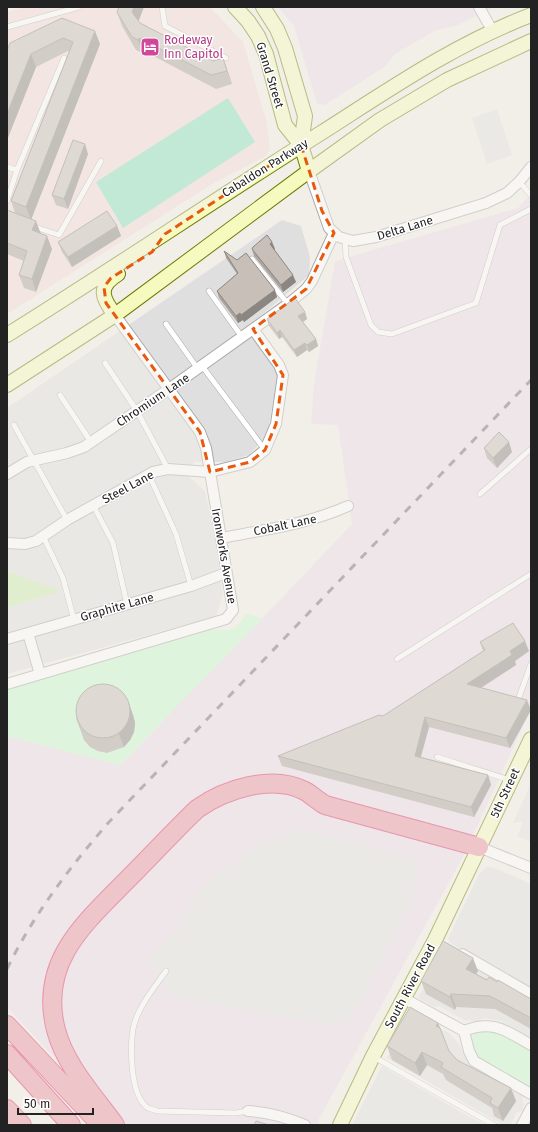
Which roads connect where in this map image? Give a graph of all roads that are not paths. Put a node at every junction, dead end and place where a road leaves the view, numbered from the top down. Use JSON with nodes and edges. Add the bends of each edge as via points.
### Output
{"nodes":[{"id":1,"x":79,"y":7,"type":"edge"},
{"id":2,"x":162,"y":7,"type":"edge"},
{"id":3,"x":235,"y":7,"type":"edge"},
{"id":4,"x":263,"y":7,"type":"edge"},
{"id":5,"x":480,"y":7,"type":"edge"},
{"id":6,"x":531,"y":14,"type":"edge"},
{"id":7,"x":7,"y":27,"type":"edge"},
{"id":8,"x":492,"y":30,"type":"junction"},
{"id":9,"x":531,"y":42,"type":"edge"},
{"id":10,"x":64,"y":58,"type":"dead end"},
{"id":11,"x":226,"y":58,"type":"dead end"},
{"id":12,"x":301,"y":146,"type":"junction"},
{"id":13,"x":101,"y":161,"type":"dead end"},
{"id":14,"x":7,"y":167,"type":"edge"},
{"id":15,"x":531,"y":168,"type":"edge"},
{"id":16,"x":17,"y":170,"type":"junction"},
{"id":17,"x":309,"y":170,"type":"junction"},
{"id":18,"x":519,"y":182,"type":"junction"},
{"id":19,"x":531,"y":195,"type":"edge"},
{"id":20,"x":7,"y":201,"type":"edge"},
{"id":21,"x":531,"y":209,"type":"edge"},
{"id":22,"x":29,"y":225,"type":"edge"},
{"id":23,"x":334,"y":233,"type":"junction"},
{"id":24,"x":165,"y":234,"type":"junction"},
{"id":25,"x":345,"y":239,"type":"junction"},
{"id":26,"x":252,"y":258,"type":"edge"},
{"id":27,"x":209,"y":291,"type":"dead end"},
{"id":28,"x":288,"y":304,"type":"junction"},
{"id":29,"x":115,"y":315,"type":"junction"},
{"id":30,"x":166,"y":324,"type":"dead end"},
{"id":31,"x":253,"y":329,"type":"junction"},
{"id":32,"x":7,"y":335,"type":"edge"},
{"id":33,"x":242,"y":337,"type":"junction"},
{"id":34,"x":105,"y":364,"type":"dead end"},
{"id":35,"x":200,"y":367,"type":"junction"},
{"id":36,"x":7,"y":385,"type":"edge"},
{"id":37,"x":169,"y":390,"type":"junction"},
{"id":38,"x":60,"y":395,"type":"dead end"},
{"id":39,"x":137,"y":411,"type":"junction"},
{"id":40,"x":14,"y":425,"type":"dead end"},
{"id":41,"x":91,"y":442,"type":"junction"},
{"id":42,"x":531,"y":449,"type":"edge"},
{"id":43,"x":265,"y":450,"type":"junction"},
{"id":44,"x":33,"y":461,"type":"junction"},
{"id":45,"x":168,"y":469,"type":"junction"},
{"id":46,"x":210,"y":472,"type":"junction"},
{"id":47,"x":7,"y":474,"type":"edge"},
{"id":48,"x":149,"y":474,"type":"junction"},
{"id":49,"x":480,"y":494,"type":"dead end"},
{"id":50,"x":93,"y":505,"type":"junction"},
{"id":51,"x":348,"y":506,"type":"dead end"},
{"id":52,"x":67,"y":520,"type":"junction"},
{"id":53,"x":43,"y":536,"type":"junction"},
{"id":54,"x":221,"y":538,"type":"junction"},
{"id":55,"x":7,"y":543,"type":"edge"},
{"id":56,"x":226,"y":573,"type":"junction"},
{"id":57,"x":531,"y":574,"type":"edge"},
{"id":58,"x":190,"y":586,"type":"junction"},
{"id":59,"x":127,"y":604,"type":"junction"},
{"id":60,"x":74,"y":620,"type":"junction"},
{"id":61,"x":28,"y":633,"type":"junction"},
{"id":62,"x":7,"y":639,"type":"edge"},
{"id":63,"x":397,"y":659,"type":"dead end"},
{"id":64,"x":531,"y":664,"type":"edge"},
{"id":65,"x":40,"y":674,"type":"junction"},
{"id":66,"x":7,"y":684,"type":"edge"},
{"id":67,"x":518,"y":700,"type":"edge"},
{"id":68,"x":531,"y":739,"type":"edge"},
{"id":69,"x":437,"y":757,"type":"dead end"},
{"id":70,"x":511,"y":780,"type":"junction"},
{"id":71,"x":479,"y":847,"type":"junction"},
{"id":72,"x":531,"y":868,"type":"edge"},
{"id":73,"x":444,"y":944,"type":"junction"},
{"id":74,"x":166,"y":971,"type":"dead end"},
{"id":75,"x":531,"y":994,"type":"edge"},
{"id":76,"x":405,"y":999,"type":"junction"},
{"id":77,"x":7,"y":1024,"type":"edge"},
{"id":78,"x":464,"y":1031,"type":"junction"},
{"id":79,"x":531,"y":1045,"type":"edge"},
{"id":80,"x":7,"y":1054,"type":"edge"},
{"id":81,"x":373,"y":1056,"type":"junction"},
{"id":82,"x":531,"y":1094,"type":"edge"},
{"id":83,"x":531,"y":1108,"type":"edge"},
{"id":84,"x":7,"y":1109,"type":"edge"},
{"id":85,"x":248,"y":1111,"type":"joint"},
{"id":86,"x":285,"y":1121,"type":"edge"},
{"id":87,"x":22,"y":1125,"type":"edge"},
{"id":88,"x":71,"y":1125,"type":"edge"},
{"id":89,"x":102,"y":1125,"type":"edge"},
{"id":90,"x":115,"y":1125,"type":"edge"},
{"id":91,"x":304,"y":1125,"type":"edge"},
{"id":92,"x":340,"y":1125,"type":"edge"},
{"id":93,"x":494,"y":1125,"type":"edge"},
{"id":94,"x":522,"y":1125,"type":"edge"}],
"edges":[{"from":1,"to":7,"type":"lane"},
{"from":2,"to":11,"type":"lane","via":[[165,26]]},
{"from":3,"to":12,"type":"main road","name":"Grand Street","via":[[258,36],[266,54],[285,125]]},
{"from":4,"to":12,"type":"main road","name":"Grand Street","via":[[285,48],[302,103],[305,116]]},
{"from":5,"to":8,"type":"street"},
{"from":6,"to":8,"type":"main road","name":"Cabaldon Parkway"},
{"from":8,"to":12,"type":"main road","name":"Cabaldon Parkway","via":[[408,76]]},
{"from":9,"to":17,"type":"main road","name":"Cabaldon Parkway","via":[[447,80],[380,120]]},
{"from":10,"to":16,"type":"lane"},
{"from":12,"to":17,"type":"main road","name":"Grand Street"},
{"from":12,"to":24,"type":"main road","name":"Cabaldon Parkway"},
{"from":13,"to":22,"type":"lane","via":[[59,236]]},
{"from":14,"to":16,"type":"lane"},
{"from":15,"to":18,"type":"street","name":"Delta Lane"},
{"from":16,"to":20,"type":"lane"},
{"from":17,"to":23,"type":"street","via":[[329,228]]},
{"from":17,"to":29,"type":"main road","name":"Cabaldon Parkway"},
{"from":18,"to":19,"type":"lane"},
{"from":18,"to":25,"type":"street","name":"Delta Lane","via":[[486,203],[376,237],[353,241]]},
{"from":21,"to":25,"type":"lane","via":[[500,225],[476,303],[392,334],[378,332],[371,325],[346,256]]},
{"from":23,"to":25,"type":"street","name":"Delta Lane"},
{"from":23,"to":28,"type":"street","name":"Chromium Lane","via":[[312,281]]},
{"from":24,"to":29,"type":"main road","via":[[152,252],[107,282],[104,295],[106,303]]},
{"from":24,"to":32,"type":"main road","name":"Cabaldon Parkway"},
{"from":26,"to":28,"type":"lane"},
{"from":27,"to":33,"type":"lane"},
{"from":28,"to":31,"type":"street","name":"Chromium Lane"},
{"from":29,"to":36,"type":"main road","name":"Cabaldon Parkway"},
{"from":29,"to":37,"type":"street","name":"Ironworks Avenue"},
{"from":30,"to":35,"type":"lane"},
{"from":31,"to":33,"type":"street","name":"Chromium Lane"},
{"from":31,"to":43,"type":"street","name":"Steel Lane","via":[[279,365],[283,375],[276,424]]},
{"from":33,"to":35,"type":"street","name":"Chromium Lane"},
{"from":34,"to":39,"type":"lane"},
{"from":35,"to":37,"type":"street","name":"Chromium Lane"},
{"from":35,"to":43,"type":"lane"},
{"from":37,"to":39,"type":"street","name":"Chromium Lane"},
{"from":37,"to":46,"type":"street","name":"Ironworks Avenue","via":[[200,432]]},
{"from":38,"to":41,"type":"lane"},
{"from":39,"to":41,"type":"street","name":"Chromium Lane"},
{"from":39,"to":45,"type":"lane"},
{"from":40,"to":44,"type":"lane"},
{"from":41,"to":44,"type":"street","name":"Chromium Lane","via":[[67,453]]},
{"from":42,"to":49,"type":"lane"},
{"from":43,"to":46,"type":"street","name":"Steel Lane","via":[[250,462]]},
{"from":44,"to":47,"type":"street","name":"Chromium Lane"},
{"from":44,"to":52,"type":"lane"},
{"from":45,"to":46,"type":"street","name":"Steel Lane"},
{"from":45,"to":48,"type":"street","name":"Steel Lane"},
{"from":46,"to":54,"type":"street","name":"Ironworks Avenue"},
{"from":48,"to":50,"type":"street","name":"Steel Lane"},
{"from":48,"to":58,"type":"lane","via":[[176,534]]},
{"from":50,"to":52,"type":"street","name":"Steel Lane"},
{"from":50,"to":59,"type":"lane","via":[[113,543]]},
{"from":51,"to":54,"type":"street","name":"Cobalt Lane","via":[[308,521]]},
{"from":52,"to":53,"type":"street","name":"Steel Lane"},
{"from":53,"to":55,"type":"street","name":"Steel Lane","via":[[25,544]]},
{"from":53,"to":60,"type":"lane","via":[[63,578]]},
{"from":54,"to":56,"type":"street","name":"Ironworks Avenue"},
{"from":56,"to":58,"type":"street","name":"Graphite Lane"},
{"from":56,"to":65,"type":"street","name":"Ironworks Avenue","via":[[234,607],[231,616],[226,619]]},
{"from":57,"to":63,"type":"lane"},
{"from":58,"to":59,"type":"street","name":"Graphite Lane"},
{"from":59,"to":60,"type":"street","name":"Graphite Lane"},
{"from":60,"to":61,"type":"street","name":"Graphite Lane"},
{"from":61,"to":62,"type":"street","name":"Graphite Lane"},
{"from":61,"to":65,"type":"street"},
{"from":64,"to":67,"type":"lane"},
{"from":65,"to":66,"type":"street","name":"Ironworks Avenue"},
{"from":68,"to":70,"type":"main road","name":"5th Street"},
{"from":69,"to":70,"type":"lane"},
{"from":70,"to":71,"type":"main road","name":"5th Street"},
{"from":71,"to":72,"type":"street"},
{"from":71,"to":73,"type":"main road","name":"South River Road"},
{"from":71,"to":90,"type":"highway","via":[[325,805],[304,791],[279,785],[263,784],[234,789],[208,801],[184,821],[88,919],[71,939],[56,971],[53,1010],[61,1045],[75,1070]]},
{"from":73,"to":75,"type":"street"},
{"from":73,"to":76,"type":"main road","name":"South River Road"},
{"from":74,"to":85,"type":"lane","via":[[145,1002],[133,1029],[134,1081],[140,1098],[148,1108],[157,1111]]},
{"from":76,"to":78,"type":"street"},
{"from":76,"to":81,"type":"main road","name":"South River Road"},
{"from":77,"to":89,"type":"highway"},
{"from":78,"to":79,"type":"street","via":[[493,1026]]},
{"from":78,"to":82,"type":"street","via":[[474,1061]]},
{"from":80,"to":88,"type":"highway"},
{"from":81,"to":92,"type":"main road","name":"South River Road"},
{"from":81,"to":93,"type":"lane"},
{"from":83,"to":94,"type":"street"},
{"from":84,"to":87,"type":"highway"},
{"from":85,"to":86,"type":"street","via":[[264,1112]]},
{"from":86,"to":91,"type":"street"}]}
